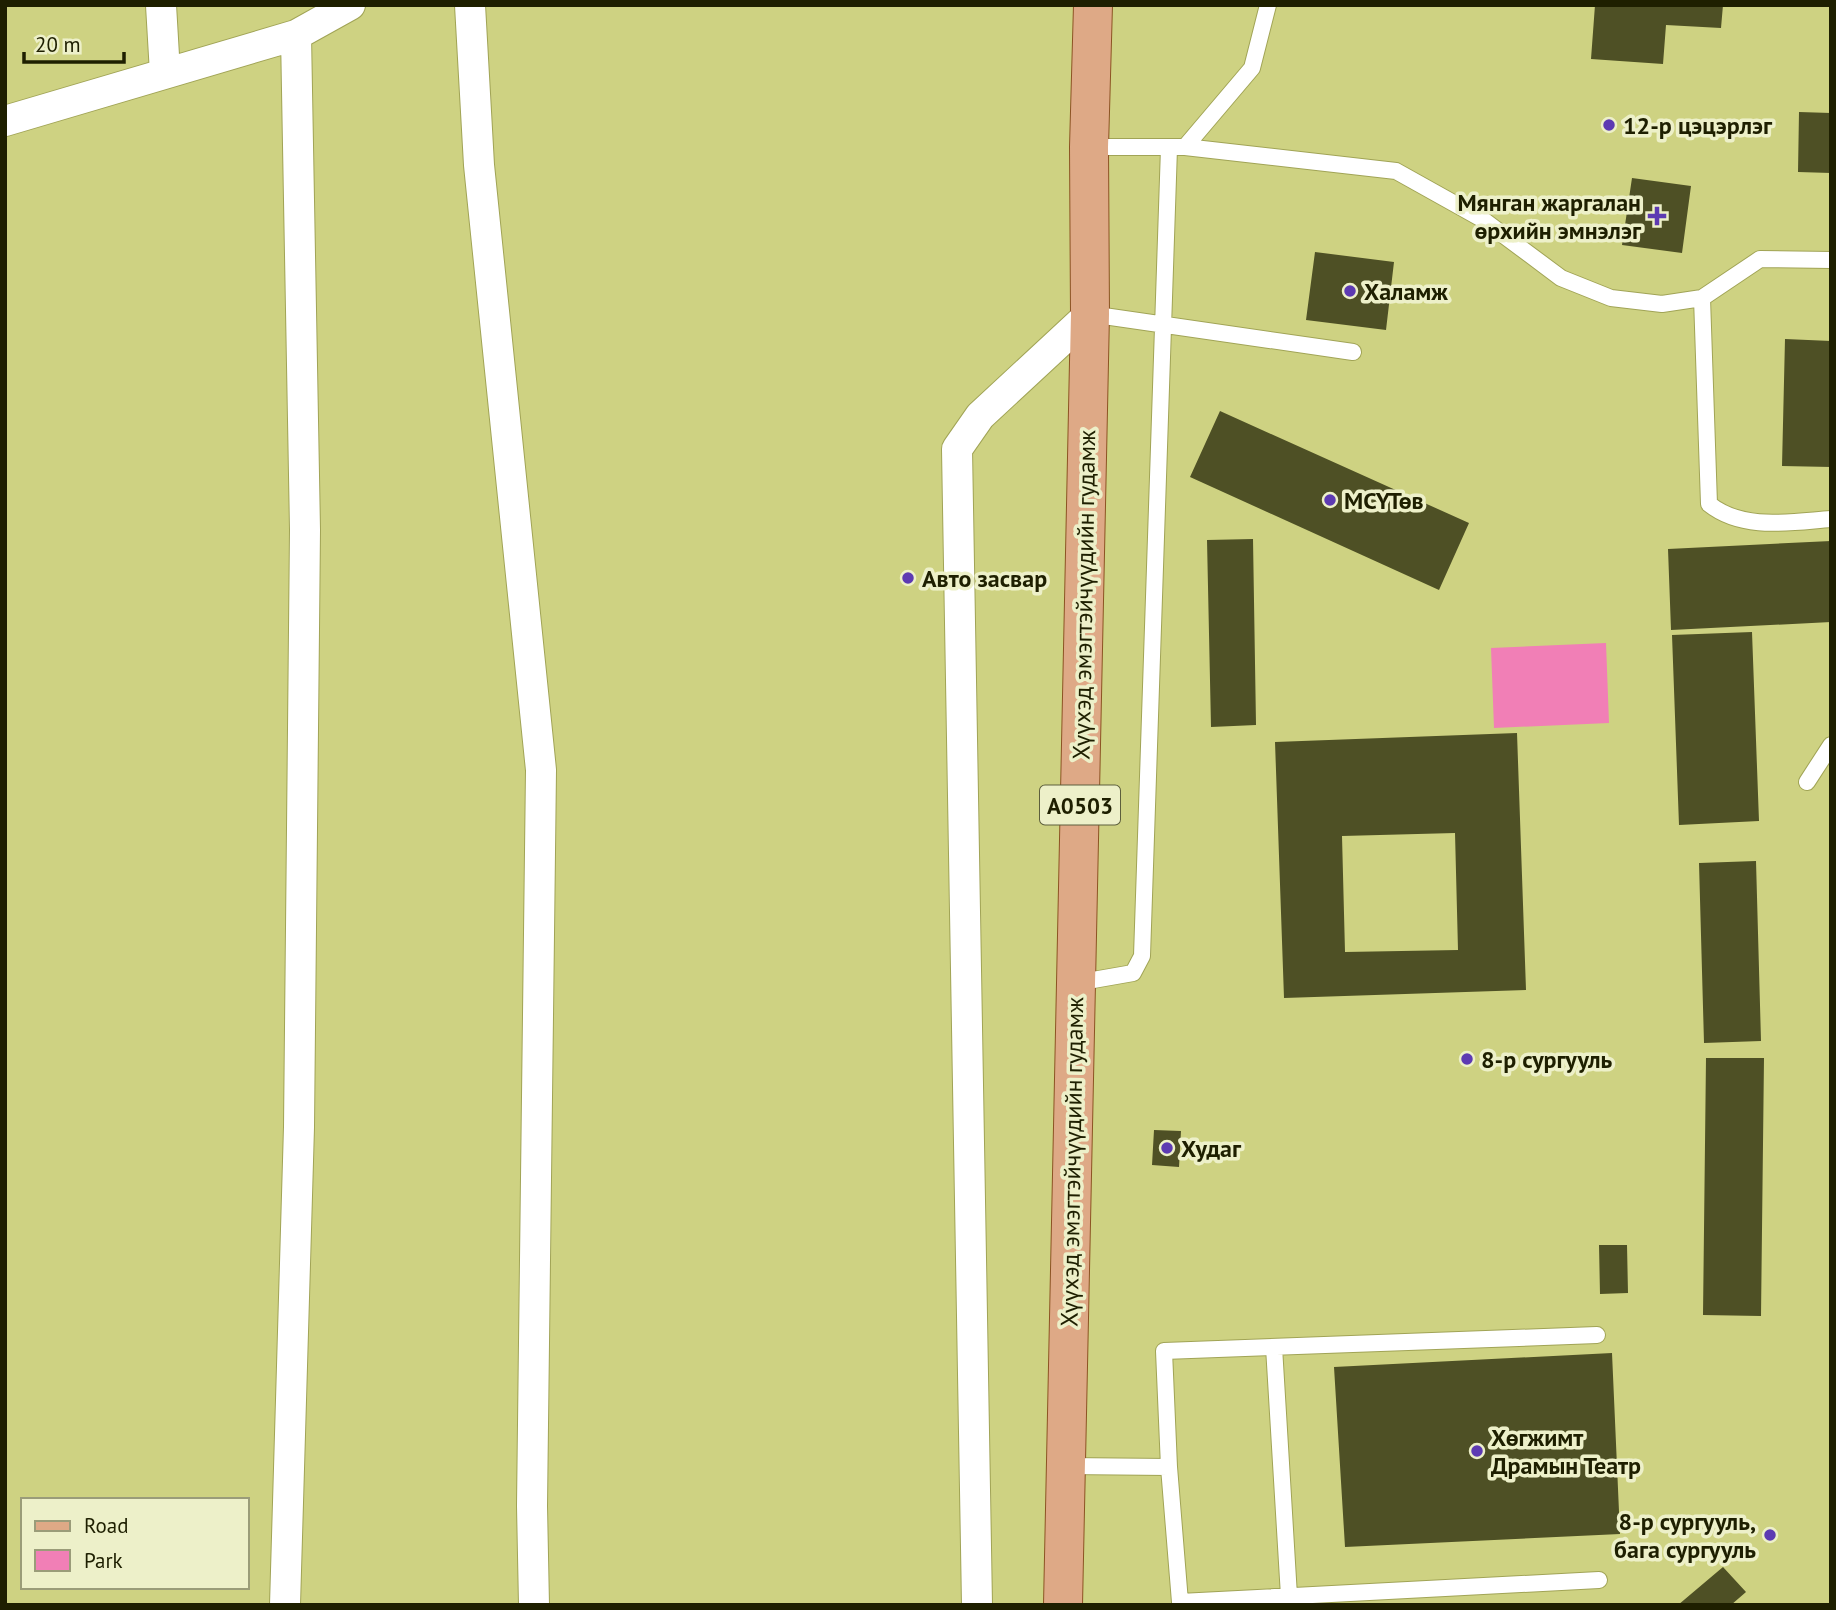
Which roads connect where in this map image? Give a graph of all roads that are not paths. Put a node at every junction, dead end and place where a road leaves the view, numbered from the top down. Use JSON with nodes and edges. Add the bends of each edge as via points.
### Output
{"nodes":[{"id":1,"x":161,"y":5,"type":"edge"},
{"id":2,"x":470,"y":5,"type":"edge"},
{"id":3,"x":1093,"y":5,"type":"edge"},
{"id":4,"x":1268,"y":5,"type":"edge"},
{"id":5,"x":347,"y":6,"type":"edge"},
{"id":6,"x":296,"y":35,"type":"junction"},
{"id":7,"x":165,"y":73,"type":"junction"},
{"id":8,"x":5,"y":121,"type":"edge"},
{"id":9,"x":1088,"y":147,"type":"junction"},
{"id":10,"x":1177,"y":147,"type":"junction"},
{"id":11,"x":1831,"y":260,"type":"edge"},
{"id":12,"x":1702,"y":298,"type":"junction"},
{"id":13,"x":1090,"y":314,"type":"junction"},
{"id":14,"x":1161,"y":324,"type":"junction"},
{"id":15,"x":1353,"y":352,"type":"dead end"},
{"id":16,"x":1831,"y":519,"type":"edge"},
{"id":17,"x":1831,"y":745,"type":"edge"},
{"id":18,"x":1807,"y":782,"type":"dead end"},
{"id":19,"x":1076,"y":984,"type":"junction"},
{"id":20,"x":1597,"y":1335,"type":"dead end"},
{"id":21,"x":1274,"y":1348,"type":"junction"},
{"id":22,"x":1066,"y":1465,"type":"junction"},
{"id":23,"x":1169,"y":1466,"type":"junction"},
{"id":24,"x":1599,"y":1580,"type":"dead end"},
{"id":25,"x":1289,"y":1596,"type":"junction"},
{"id":26,"x":285,"y":1605,"type":"edge"},
{"id":27,"x":534,"y":1605,"type":"edge"},
{"id":28,"x":977,"y":1605,"type":"edge"},
{"id":29,"x":1063,"y":1605,"type":"edge"}],
"edges":[{"from":1,"to":7,"type":"street"},
{"from":2,"to":27,"type":"street","via":[[479,165],[541,770]]},
{"from":3,"to":9,"type":"main road","name":"Хүүхэд эмэгтэйчүүдийн гудамж","number":"A0503"},
{"from":4,"to":10,"type":"lane","via":[[1252,68]]},
{"from":5,"to":6,"type":"street"},
{"from":6,"to":7,"type":"street"},
{"from":6,"to":26,"type":"street","via":[[304,558],[299,1127]]},
{"from":7,"to":8,"type":"street"},
{"from":9,"to":10,"type":"lane"},
{"from":9,"to":13,"type":"main road","name":"Хүүхэд эмэгтэйчүүдийн гудамж","number":"A0503"},
{"from":10,"to":12,"type":"lane","via":[[1396,171],[1482,219],[1561,278],[1611,298],[1662,304]]},
{"from":10,"to":14,"type":"lane"},
{"from":11,"to":12,"type":"lane","via":[[1760,259]]},
{"from":12,"to":16,"type":"lane","via":[[1709,504],[1749,522]]},
{"from":13,"to":14,"type":"lane"},
{"from":13,"to":19,"type":"main road","name":"Хүүхэд эмэгтэйчүүдийн гудамж","number":"A0503"},
{"from":13,"to":28,"type":"street","via":[[981,416],[957,449]]},
{"from":14,"to":15,"type":"lane"},
{"from":14,"to":19,"type":"lane","via":[[1142,956],[1133,973]]},
{"from":17,"to":18,"type":"lane"},
{"from":19,"to":22,"type":"main road","name":"Хүүхэд эмэгтэйчүүдийн гудамж","number":"A0503"},
{"from":20,"to":21,"type":"lane"},
{"from":21,"to":23,"type":"lane","via":[[1164,1352]]},
{"from":21,"to":25,"type":"lane"},
{"from":22,"to":23,"type":"lane"},
{"from":22,"to":29,"type":"main road","name":"Хүүхэд эмэгтэйчүүдийн гудамж","number":"A0503"},
{"from":23,"to":25,"type":"lane","via":[[1180,1602]]},
{"from":24,"to":25,"type":"lane"}]}
